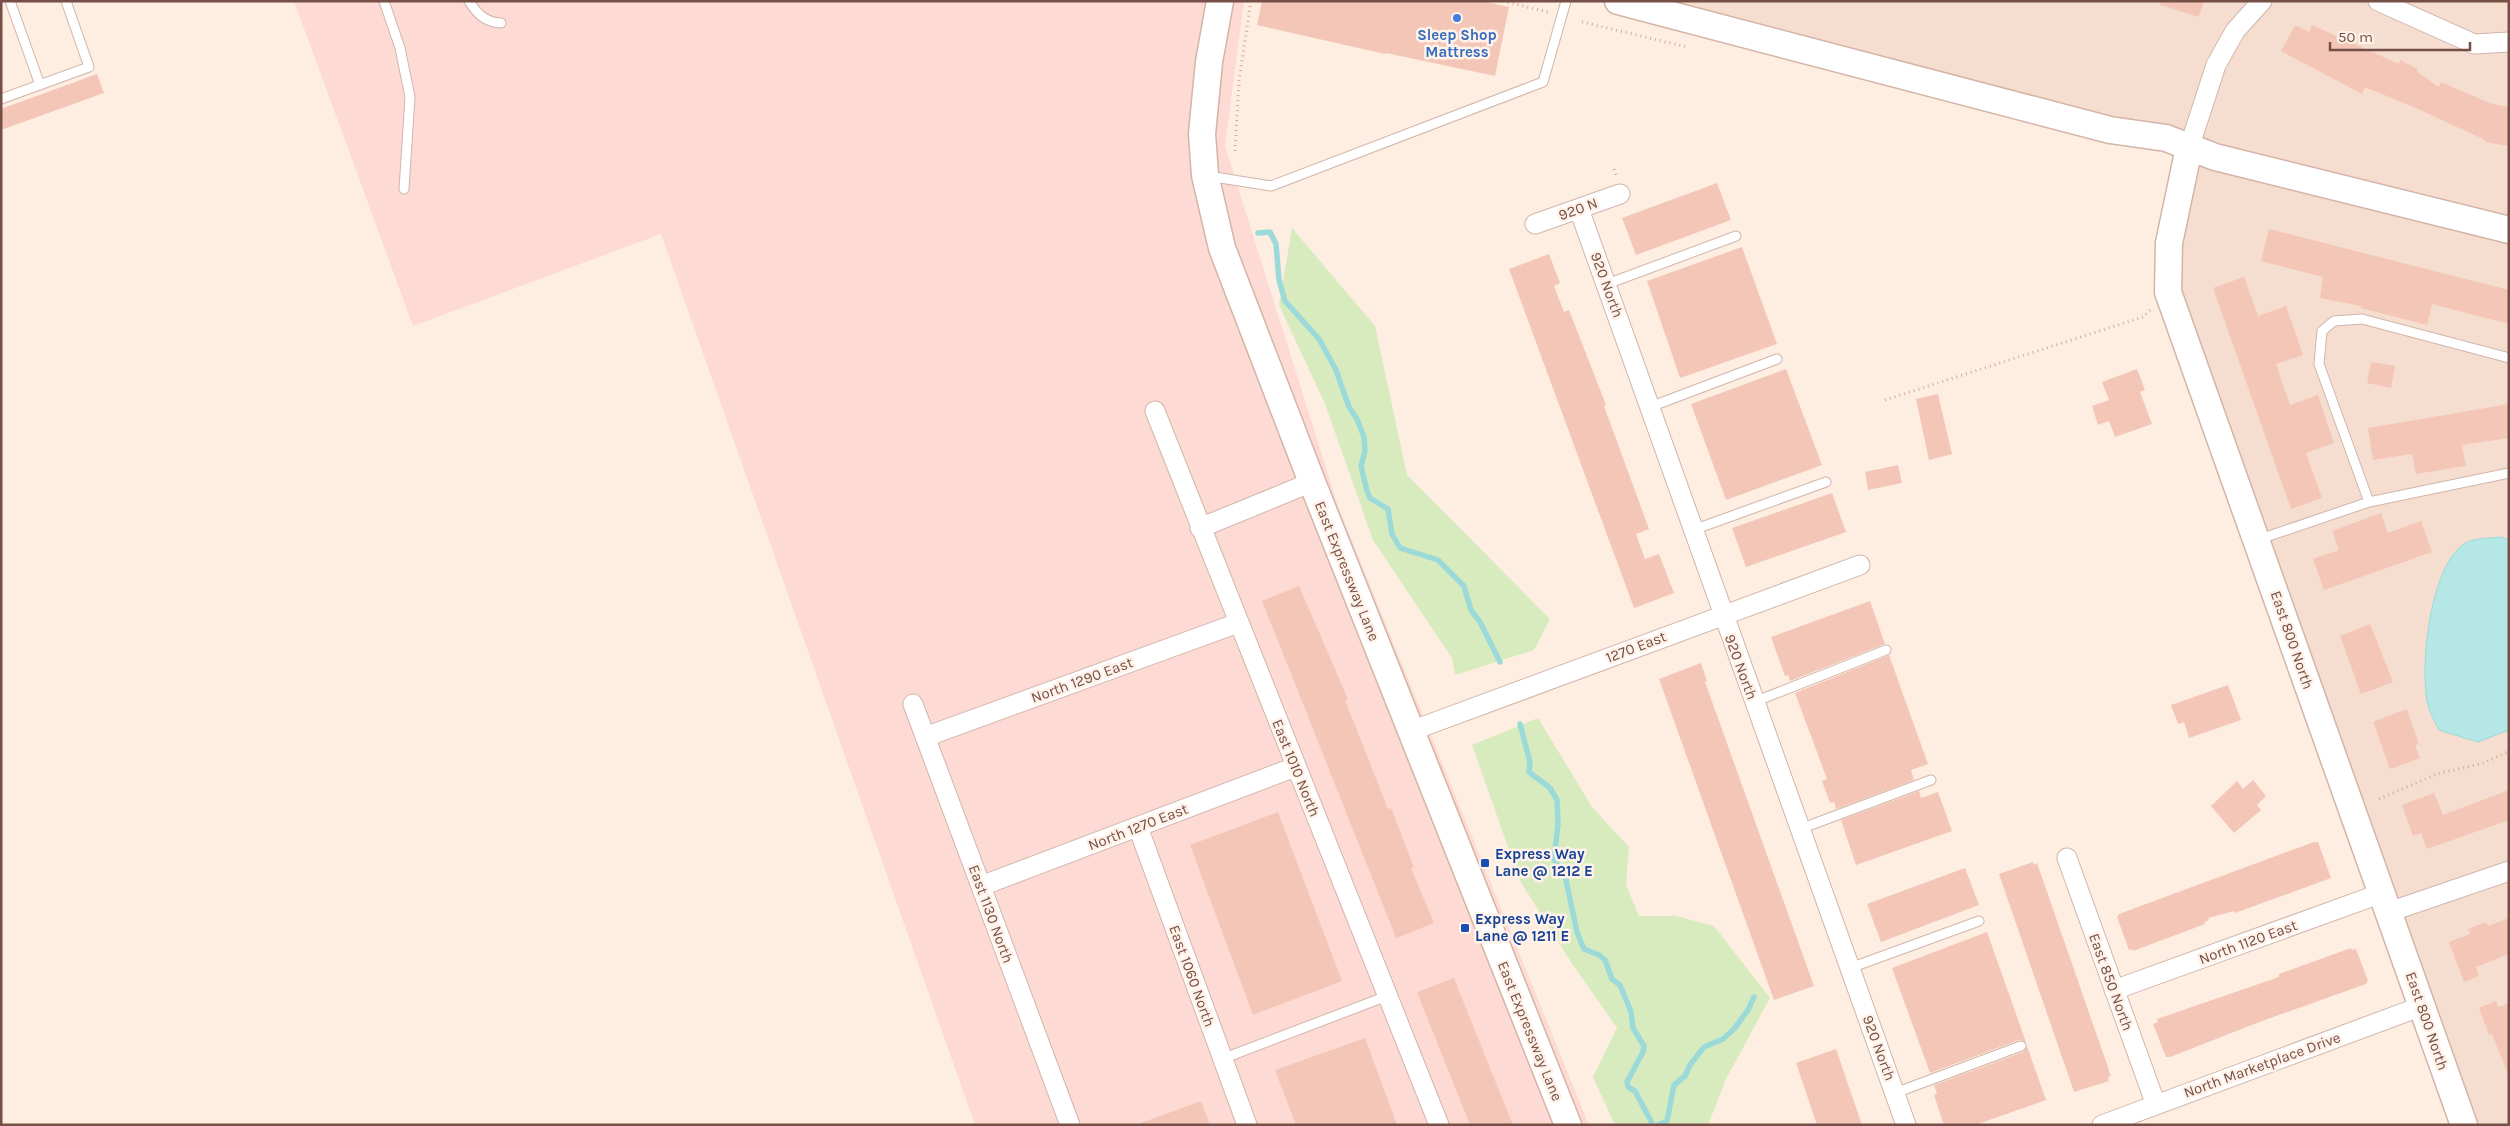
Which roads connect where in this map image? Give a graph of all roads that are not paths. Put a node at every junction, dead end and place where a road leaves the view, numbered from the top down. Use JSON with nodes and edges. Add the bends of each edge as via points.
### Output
{"nodes":[{"id":1,"x":10,"y":1,"type":"edge"},
{"id":2,"x":66,"y":1,"type":"edge"},
{"id":3,"x":384,"y":1,"type":"edge"},
{"id":4,"x":469,"y":1,"type":"edge"},
{"id":5,"x":1220,"y":1,"type":"edge"},
{"id":6,"x":1566,"y":1,"type":"edge"},
{"id":7,"x":1618,"y":1,"type":"edge"},
{"id":8,"x":2262,"y":1,"type":"edge"},
{"id":9,"x":2378,"y":1,"type":"edge"},
{"id":10,"x":500,"y":23,"type":"dead end"},
{"id":11,"x":2509,"y":42,"type":"edge"},
{"id":12,"x":40,"y":85,"type":"junction"},
{"id":13,"x":1,"y":99,"type":"edge"},
{"id":14,"x":2189,"y":148,"type":"junction"},
{"id":15,"x":1205,"y":175,"type":"junction"},
{"id":16,"x":404,"y":189,"type":"dead end"},
{"id":17,"x":1620,"y":194,"type":"dead end"},
{"id":18,"x":1579,"y":209,"type":"junction"},
{"id":19,"x":1535,"y":224,"type":"dead end"},
{"id":20,"x":2509,"y":230,"type":"edge"},
{"id":21,"x":1736,"y":236,"type":"dead end"},
{"id":22,"x":1607,"y":284,"type":"junction"},
{"id":23,"x":2509,"y":358,"type":"edge"},
{"id":24,"x":1777,"y":359,"type":"dead end"},
{"id":25,"x":1650,"y":407,"type":"junction"},
{"id":26,"x":1155,"y":411,"type":"dead end"},
{"id":27,"x":2509,"y":473,"type":"edge"},
{"id":28,"x":1312,"y":482,"type":"junction"},
{"id":29,"x":1826,"y":482,"type":"dead end"},
{"id":30,"x":2369,"y":502,"type":"junction"},
{"id":31,"x":1200,"y":528,"type":"junction"},
{"id":32,"x":1693,"y":530,"type":"junction"},
{"id":33,"x":2257,"y":540,"type":"junction"},
{"id":34,"x":1860,"y":565,"type":"dead end"},
{"id":35,"x":1722,"y":615,"type":"junction"},
{"id":36,"x":1238,"y":624,"type":"junction"},
{"id":37,"x":1886,"y":650,"type":"dead end"},
{"id":38,"x":1754,"y":702,"type":"junction"},
{"id":39,"x":913,"y":704,"type":"dead end"},
{"id":40,"x":1411,"y":731,"type":"junction"},
{"id":41,"x":925,"y":737,"type":"junction"},
{"id":42,"x":1295,"y":767,"type":"junction"},
{"id":43,"x":1931,"y":780,"type":"dead end"},
{"id":44,"x":1138,"y":827,"type":"junction"},
{"id":45,"x":1800,"y":829,"type":"junction"},
{"id":46,"x":2067,"y":858,"type":"dead end"},
{"id":47,"x":2509,"y":871,"type":"edge"},
{"id":48,"x":981,"y":886,"type":"junction"},
{"id":49,"x":2385,"y":902,"type":"junction"},
{"id":50,"x":1979,"y":921,"type":"dead end"},
{"id":51,"x":1850,"y":968,"type":"junction"},
{"id":52,"x":2114,"y":990,"type":"junction"},
{"id":53,"x":1387,"y":996,"type":"junction"},
{"id":54,"x":2422,"y":1006,"type":"junction"},
{"id":55,"x":2021,"y":1046,"type":"dead end"},
{"id":56,"x":1222,"y":1059,"type":"junction"},
{"id":57,"x":1895,"y":1093,"type":"junction"},
{"id":58,"x":2156,"y":1105,"type":"junction"},
{"id":59,"x":1070,"y":1125,"type":"edge"},
{"id":60,"x":1247,"y":1125,"type":"edge"},
{"id":61,"x":1439,"y":1125,"type":"edge"},
{"id":62,"x":1568,"y":1125,"type":"edge"},
{"id":63,"x":1906,"y":1125,"type":"edge"},
{"id":64,"x":2102,"y":1125,"type":"edge"},
{"id":65,"x":2464,"y":1125,"type":"edge"}],
"edges":[{"from":1,"to":12,"type":"lane"},
{"from":2,"to":12,"type":"lane","via":[[89,67]]},
{"from":3,"to":16,"type":"lane","via":[[400,48],[410,97]]},
{"from":4,"to":10,"type":"lane","via":[[489,22]]},
{"from":5,"to":15,"type":"street","name":"East Expressway Lane","via":[[1205,94],[1202,134]]},
{"from":6,"to":15,"type":"lane","via":[[1543,82],[1271,186]]},
{"from":7,"to":14,"type":"street","via":[[2110,130],[2166,138]]},
{"from":8,"to":14,"type":"street","via":[[2235,31],[2216,65]]},
{"from":9,"to":11,"type":"street","via":[[2474,44]]},
{"from":12,"to":13,"type":"lane"},
{"from":14,"to":20,"type":"street"},
{"from":14,"to":33,"type":"street","name":"East 800 North","via":[[2168,243],[2168,292]]},
{"from":15,"to":28,"type":"street","name":"East Expressway Lane","via":[[1222,248]]},
{"from":17,"to":18,"type":"street","name":"920 N"},
{"from":18,"to":19,"type":"street","name":"920 N"},
{"from":18,"to":22,"type":"street","name":"920 North"},
{"from":21,"to":22,"type":"lane"},
{"from":22,"to":25,"type":"street","name":"920 North"},
{"from":23,"to":30,"type":"lane","via":[[2362,318],[2334,321],[2322,332],[2319,364]]},
{"from":24,"to":25,"type":"lane"},
{"from":25,"to":32,"type":"street","name":"920 North"},
{"from":26,"to":31,"type":"street","name":"East 1010 North"},
{"from":27,"to":30,"type":"lane"},
{"from":28,"to":31,"type":"street"},
{"from":28,"to":40,"type":"street","name":"East Expressway Lane"},
{"from":29,"to":32,"type":"lane"},
{"from":30,"to":33,"type":"lane"},
{"from":31,"to":36,"type":"street","name":"East 1010 North"},
{"from":32,"to":35,"type":"street","name":"920 North"},
{"from":33,"to":49,"type":"street","name":"East 800 North"},
{"from":34,"to":35,"type":"street","name":"1270 East"},
{"from":35,"to":38,"type":"street","name":"920 North"},
{"from":35,"to":40,"type":"street","name":"1270 East"},
{"from":36,"to":41,"type":"street","name":"North 1290 East"},
{"from":36,"to":42,"type":"street","name":"East 1010 North"},
{"from":37,"to":38,"type":"lane"},
{"from":38,"to":45,"type":"street","name":"920 North"},
{"from":39,"to":41,"type":"street","name":"East 1130 North"},
{"from":40,"to":62,"type":"street","name":"East Expressway Lane"},
{"from":41,"to":48,"type":"street","name":"East 1130 North"},
{"from":42,"to":44,"type":"street","name":"North 1270 East"},
{"from":42,"to":53,"type":"street","name":"East 1010 North"},
{"from":43,"to":45,"type":"lane"},
{"from":44,"to":48,"type":"street","name":"North 1270 East"},
{"from":44,"to":56,"type":"street","name":"East 1060 North"},
{"from":45,"to":51,"type":"street","name":"920 North"},
{"from":46,"to":52,"type":"street","name":"East 850 North"},
{"from":47,"to":49,"type":"street","name":"North 1120 East"},
{"from":48,"to":59,"type":"street","name":"East 1130 North"},
{"from":49,"to":52,"type":"street","name":"North 1120 East"},
{"from":49,"to":54,"type":"street","name":"East 800 North"},
{"from":50,"to":51,"type":"lane"},
{"from":51,"to":57,"type":"street","name":"920 North"},
{"from":52,"to":58,"type":"street","name":"East 850 North"},
{"from":53,"to":56,"type":"lane"},
{"from":53,"to":61,"type":"street","name":"East 1010 North"},
{"from":54,"to":58,"type":"street","name":"North Marketplace Drive"},
{"from":54,"to":65,"type":"street","name":"East 800 North"},
{"from":55,"to":57,"type":"lane"},
{"from":56,"to":60,"type":"street","name":"East 1060 North"},
{"from":57,"to":63,"type":"street","name":"920 North"},
{"from":58,"to":64,"type":"street","name":"North Marketplace Drive"}]}
